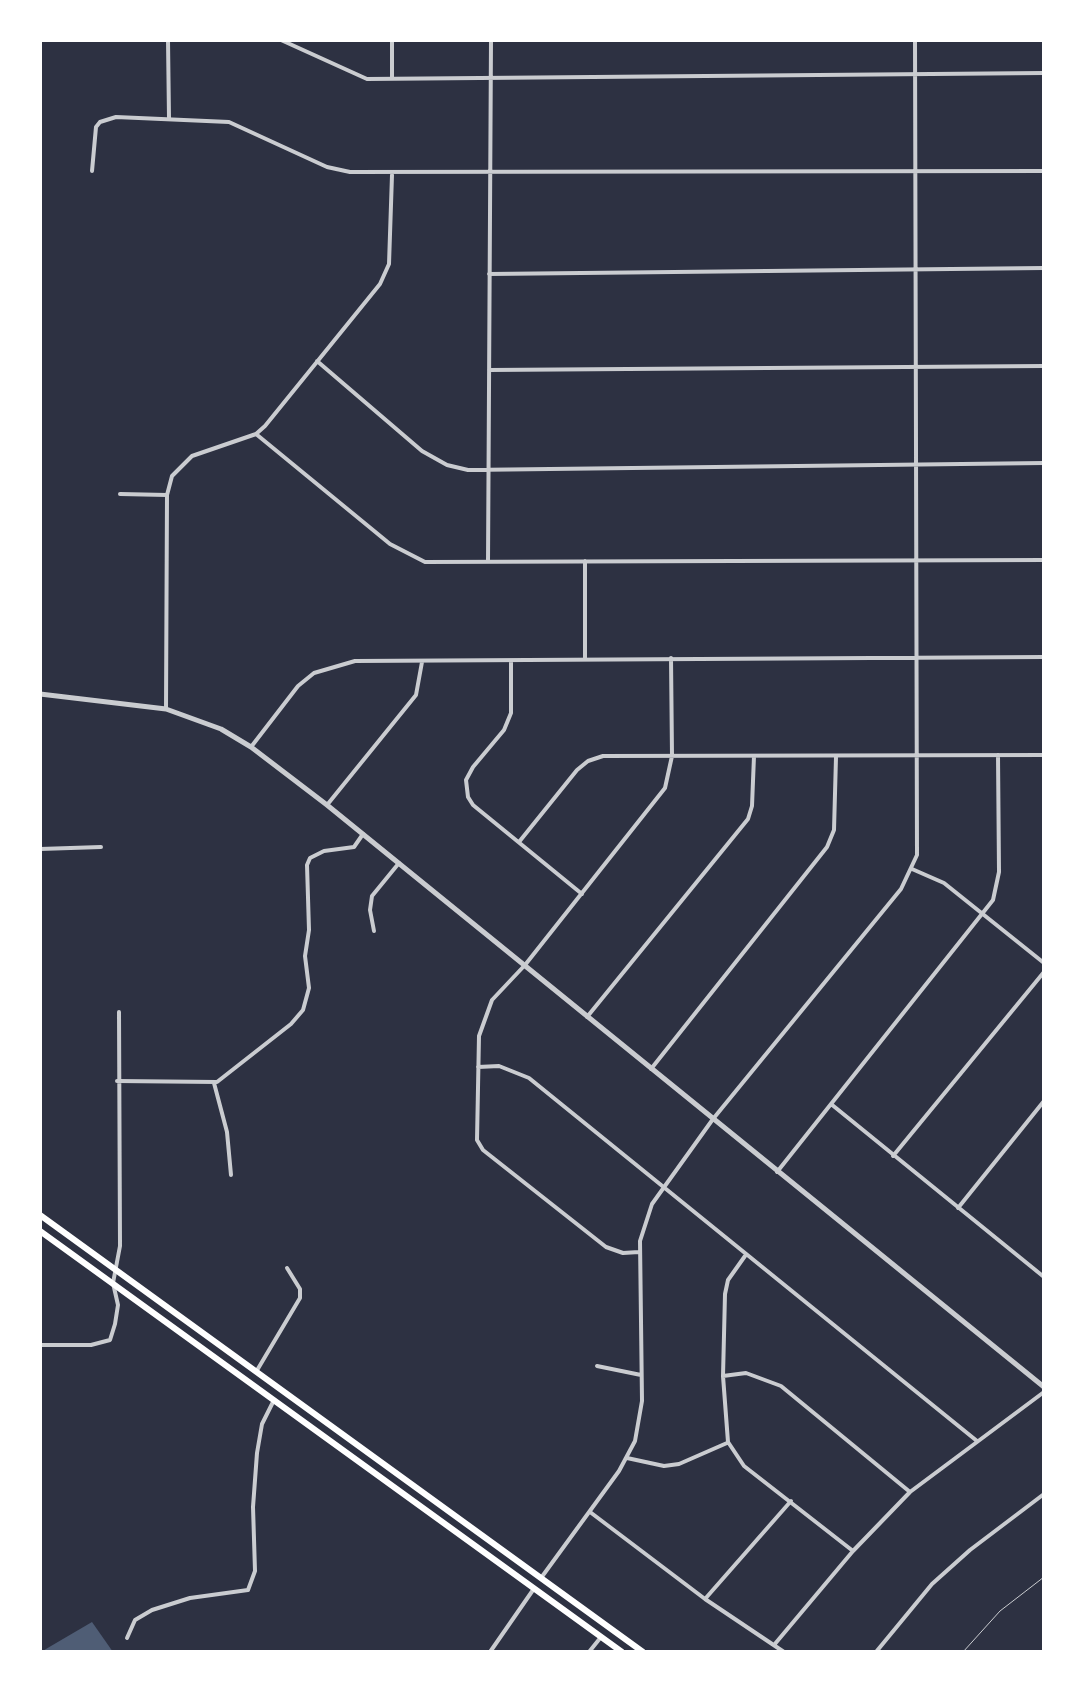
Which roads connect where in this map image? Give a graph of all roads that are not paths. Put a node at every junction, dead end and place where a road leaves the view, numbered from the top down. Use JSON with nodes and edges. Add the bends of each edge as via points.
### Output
{"nodes":[{"id":1,"x":168,"y":40,"type":"edge"},
{"id":2,"x":282,"y":40,"type":"edge"},
{"id":3,"x":392,"y":40,"type":"edge"},
{"id":4,"x":491,"y":40,"type":"edge"},
{"id":5,"x":915,"y":40,"type":"edge"},
{"id":6,"x":915,"y":74,"type":"junction"},
{"id":7,"x":1044,"y":74,"type":"edge"},
{"id":8,"x":491,"y":78,"type":"junction"},
{"id":9,"x":392,"y":79,"type":"junction"},
{"id":10,"x":170,"y":118,"type":"junction"},
{"id":11,"x":1044,"y":170,"type":"edge"},
{"id":12,"x":92,"y":171,"type":"dead end"},
{"id":13,"x":914,"y":171,"type":"junction"},
{"id":14,"x":488,"y":172,"type":"junction"},
{"id":15,"x":392,"y":173,"type":"junction"},
{"id":16,"x":1044,"y":268,"type":"edge"},
{"id":17,"x":915,"y":269,"type":"junction"},
{"id":18,"x":489,"y":274,"type":"junction"},
{"id":19,"x":317,"y":360,"type":"junction"},
{"id":20,"x":1044,"y":366,"type":"edge"},
{"id":21,"x":916,"y":367,"type":"junction"},
{"id":22,"x":489,"y":370,"type":"junction"},
{"id":23,"x":256,"y":434,"type":"junction"},
{"id":24,"x":916,"y":463,"type":"junction"},
{"id":25,"x":1044,"y":463,"type":"edge"},
{"id":26,"x":489,"y":470,"type":"junction"},
{"id":27,"x":120,"y":494,"type":"dead end"},
{"id":28,"x":167,"y":495,"type":"junction"},
{"id":29,"x":1044,"y":560,"type":"edge"},
{"id":30,"x":916,"y":561,"type":"junction"},
{"id":31,"x":488,"y":562,"type":"junction"},
{"id":32,"x":585,"y":562,"type":"junction"},
{"id":33,"x":1044,"y":657,"type":"edge"},
{"id":34,"x":672,"y":658,"type":"junction"},
{"id":35,"x":915,"y":658,"type":"junction"},
{"id":36,"x":585,"y":659,"type":"junction"},
{"id":37,"x":422,"y":660,"type":"junction"},
{"id":38,"x":511,"y":660,"type":"junction"},
{"id":39,"x":40,"y":694,"type":"edge"},
{"id":40,"x":166,"y":708,"type":"junction"},
{"id":41,"x":251,"y":747,"type":"junction"},
{"id":42,"x":836,"y":755,"type":"junction"},
{"id":43,"x":998,"y":755,"type":"junction"},
{"id":44,"x":1044,"y":755,"type":"edge"},
{"id":45,"x":672,"y":756,"type":"junction"},
{"id":46,"x":754,"y":756,"type":"junction"},
{"id":47,"x":916,"y":756,"type":"junction"},
{"id":48,"x":327,"y":804,"type":"junction"},
{"id":49,"x":363,"y":834,"type":"junction"},
{"id":50,"x":518,"y":842,"type":"junction"},
{"id":51,"x":101,"y":847,"type":"dead end"},
{"id":52,"x":40,"y":848,"type":"edge"},
{"id":53,"x":399,"y":863,"type":"junction"},
{"id":54,"x":912,"y":869,"type":"junction"},
{"id":55,"x":582,"y":894,"type":"junction"},
{"id":56,"x":984,"y":915,"type":"junction"},
{"id":57,"x":374,"y":932,"type":"dead end"},
{"id":58,"x":1044,"y":963,"type":"edge"},
{"id":59,"x":525,"y":965,"type":"junction"},
{"id":60,"x":1044,"y":972,"type":"edge"},
{"id":61,"x":119,"y":1012,"type":"dead end"},
{"id":62,"x":587,"y":1018,"type":"junction"},
{"id":63,"x":478,"y":1066,"type":"junction"},
{"id":64,"x":650,"y":1069,"type":"junction"},
{"id":65,"x":117,"y":1081,"type":"junction"},
{"id":66,"x":214,"y":1083,"type":"junction"},
{"id":67,"x":1044,"y":1101,"type":"edge"},
{"id":68,"x":831,"y":1104,"type":"junction"},
{"id":69,"x":713,"y":1119,"type":"junction"},
{"id":70,"x":894,"y":1156,"type":"junction"},
{"id":71,"x":777,"y":1172,"type":"junction"},
{"id":72,"x":231,"y":1175,"type":"dead end"},
{"id":73,"x":662,"y":1186,"type":"junction"},
{"id":74,"x":958,"y":1208,"type":"junction"},
{"id":75,"x":40,"y":1215,"type":"edge"},
{"id":76,"x":40,"y":1231,"type":"edge"},
{"id":77,"x":639,"y":1252,"type":"junction"},
{"id":78,"x":745,"y":1256,"type":"junction"},
{"id":79,"x":287,"y":1268,"type":"dead end"},
{"id":80,"x":116,"y":1269,"type":"junction"},
{"id":81,"x":1044,"y":1277,"type":"edge"},
{"id":82,"x":113,"y":1283,"type":"junction"},
{"id":83,"x":40,"y":1345,"type":"edge"},
{"id":84,"x":597,"y":1366,"type":"dead end"},
{"id":85,"x":256,"y":1372,"type":"junction"},
{"id":86,"x":641,"y":1375,"type":"junction"},
{"id":87,"x":722,"y":1376,"type":"junction"},
{"id":88,"x":1044,"y":1390,"type":"edge"},
{"id":89,"x":274,"y":1400,"type":"junction"},
{"id":90,"x":977,"y":1440,"type":"junction"},
{"id":91,"x":728,"y":1442,"type":"junction"},
{"id":92,"x":628,"y":1458,"type":"junction"},
{"id":93,"x":910,"y":1492,"type":"junction"},
{"id":94,"x":1044,"y":1494,"type":"edge"},
{"id":95,"x":791,"y":1501,"type":"junction"},
{"id":96,"x":590,"y":1512,"type":"junction"},
{"id":97,"x":852,"y":1550,"type":"junction"},
{"id":98,"x":1044,"y":1577,"type":"edge"},
{"id":99,"x":541,"y":1578,"type":"junction"},
{"id":100,"x":535,"y":1587,"type":"junction"},
{"id":101,"x":705,"y":1599,"type":"junction"},
{"id":102,"x":601,"y":1637,"type":"junction"},
{"id":103,"x":127,"y":1638,"type":"dead end"},
{"id":104,"x":774,"y":1645,"type":"junction"},
{"id":105,"x":490,"y":1652,"type":"edge"},
{"id":106,"x":589,"y":1652,"type":"edge"},
{"id":107,"x":622,"y":1652,"type":"edge"},
{"id":108,"x":642,"y":1652,"type":"edge"},
{"id":109,"x":784,"y":1652,"type":"edge"},
{"id":110,"x":876,"y":1652,"type":"edge"},
{"id":111,"x":963,"y":1652,"type":"edge"}],
"edges":[{"from":1,"to":10,"type":"street"},
{"from":2,"to":9,"type":"street","via":[[368,79]]},
{"from":3,"to":9,"type":"street"},
{"from":4,"to":8,"type":"street"},
{"from":5,"to":6,"type":"street"},
{"from":6,"to":7,"type":"street"},
{"from":6,"to":8,"type":"street"},
{"from":6,"to":13,"type":"street"},
{"from":8,"to":9,"type":"street"},
{"from":8,"to":14,"type":"street"},
{"from":10,"to":12,"type":"street","via":[[100,122]]},
{"from":10,"to":15,"type":"street","via":[[229,122],[327,167]]},
{"from":11,"to":13,"type":"street"},
{"from":13,"to":14,"type":"street"},
{"from":13,"to":17,"type":"street"},
{"from":14,"to":15,"type":"street"},
{"from":14,"to":18,"type":"street"},
{"from":15,"to":19,"type":"street","via":[[389,264]]},
{"from":16,"to":17,"type":"street"},
{"from":17,"to":18,"type":"street"},
{"from":17,"to":21,"type":"street"},
{"from":18,"to":22,"type":"street"},
{"from":19,"to":23,"type":"street"},
{"from":19,"to":26,"type":"street","via":[[422,451],[447,465]]},
{"from":20,"to":21,"type":"street"},
{"from":21,"to":22,"type":"street"},
{"from":21,"to":24,"type":"street"},
{"from":22,"to":26,"type":"street"},
{"from":23,"to":28,"type":"street","via":[[192,456],[172,476]]},
{"from":23,"to":31,"type":"street","via":[[412,557]]},
{"from":24,"to":25,"type":"street"},
{"from":24,"to":26,"type":"street"},
{"from":24,"to":30,"type":"street"},
{"from":26,"to":31,"type":"street"},
{"from":27,"to":28,"type":"street"},
{"from":28,"to":40,"type":"street"},
{"from":29,"to":30,"type":"street"},
{"from":30,"to":32,"type":"street"},
{"from":30,"to":35,"type":"street"},
{"from":31,"to":32,"type":"street"},
{"from":32,"to":36,"type":"street"},
{"from":33,"to":35,"type":"street"},
{"from":34,"to":35,"type":"street"},
{"from":34,"to":36,"type":"street"},
{"from":34,"to":45,"type":"street"},
{"from":35,"to":47,"type":"street"},
{"from":36,"to":38,"type":"street"},
{"from":37,"to":38,"type":"street"},
{"from":37,"to":41,"type":"street","via":[[354,661],[314,673]]},
{"from":37,"to":48,"type":"street","via":[[416,696]]},
{"from":38,"to":50,"type":"street","via":[[511,712],[466,780],[472,805]]},
{"from":39,"to":40,"type":"street"},
{"from":40,"to":41,"type":"street"},
{"from":41,"to":48,"type":"street"},
{"from":42,"to":46,"type":"street"},
{"from":42,"to":47,"type":"street"},
{"from":42,"to":64,"type":"street","via":[[834,830],[827,847]]},
{"from":43,"to":44,"type":"street"},
{"from":43,"to":47,"type":"street"},
{"from":43,"to":56,"type":"street","via":[[999,872]]},
{"from":45,"to":46,"type":"street"},
{"from":45,"to":50,"type":"street","via":[[588,761]]},
{"from":45,"to":55,"type":"street","via":[[665,788]]},
{"from":46,"to":62,"type":"street","via":[[748,820]]},
{"from":47,"to":54,"type":"street"},
{"from":48,"to":49,"type":"street"},
{"from":49,"to":53,"type":"street"},
{"from":49,"to":66,"type":"street","via":[[354,848],[324,851],[307,865],[309,988],[303,1010]]},
{"from":50,"to":55,"type":"street"},
{"from":51,"to":52,"type":"street"},
{"from":53,"to":57,"type":"street","via":[[372,896]]},
{"from":53,"to":59,"type":"street"},
{"from":54,"to":56,"type":"street","via":[[944,883]]},
{"from":54,"to":69,"type":"street"},
{"from":55,"to":59,"type":"street"},
{"from":56,"to":58,"type":"street"},
{"from":56,"to":68,"type":"street"},
{"from":59,"to":62,"type":"street"},
{"from":59,"to":63,"type":"street","via":[[492,1000],[479,1036]]},
{"from":60,"to":70,"type":"street"},
{"from":61,"to":65,"type":"street"},
{"from":62,"to":64,"type":"street"},
{"from":63,"to":73,"type":"street","via":[[529,1078]]},
{"from":63,"to":77,"type":"street","via":[[477,1140],[483,1150],[606,1247]]},
{"from":64,"to":69,"type":"street"},
{"from":65,"to":66,"type":"street"},
{"from":65,"to":80,"type":"street"},
{"from":66,"to":72,"type":"street"},
{"from":67,"to":74,"type":"street"},
{"from":68,"to":70,"type":"street"},
{"from":68,"to":71,"type":"street"},
{"from":69,"to":71,"type":"street"},
{"from":69,"to":73,"type":"street"},
{"from":70,"to":74,"type":"street"},
{"from":71,"to":88,"type":"street"},
{"from":73,"to":77,"type":"street"},
{"from":73,"to":78,"type":"street"},
{"from":74,"to":81,"type":"street"},
{"from":75,"to":80,"type":"main road"},
{"from":76,"to":82,"type":"main road"},
{"from":77,"to":86,"type":"street"},
{"from":78,"to":87,"type":"street","via":[[724,1294]]},
{"from":78,"to":90,"type":"street"},
{"from":79,"to":85,"type":"street","via":[[300,1298]]},
{"from":80,"to":82,"type":"street"},
{"from":80,"to":85,"type":"main road"},
{"from":82,"to":83,"type":"street","via":[[118,1305],[110,1340]]},
{"from":82,"to":89,"type":"main road"},
{"from":84,"to":86,"type":"street"},
{"from":85,"to":99,"type":"main road"},
{"from":86,"to":92,"type":"street","via":[[640,1418]]},
{"from":87,"to":91,"type":"street"},
{"from":87,"to":93,"type":"street","via":[[746,1373],[781,1386]]},
{"from":88,"to":90,"type":"street"},
{"from":89,"to":100,"type":"main road"},
{"from":89,"to":103,"type":"street","via":[[257,1453],[255,1572],[248,1590],[152,1610],[135,1620]]},
{"from":90,"to":93,"type":"street"},
{"from":91,"to":92,"type":"street","via":[[679,1464]]},
{"from":91,"to":95,"type":"street","via":[[744,1466]]},
{"from":92,"to":96,"type":"street"},
{"from":93,"to":97,"type":"street"},
{"from":94,"to":110,"type":"street","via":[[932,1584]]},
{"from":95,"to":97,"type":"street"},
{"from":95,"to":101,"type":"street"},
{"from":96,"to":99,"type":"street"},
{"from":96,"to":101,"type":"street"},
{"from":97,"to":104,"type":"street"},
{"from":98,"to":111,"type":"lane"},
{"from":99,"to":100,"type":"main road"},
{"from":99,"to":108,"type":"main road"},
{"from":100,"to":102,"type":"main road"},
{"from":100,"to":105,"type":"street"},
{"from":101,"to":104,"type":"street"},
{"from":102,"to":106,"type":"street"},
{"from":102,"to":107,"type":"main road"},
{"from":104,"to":109,"type":"street"}]}
